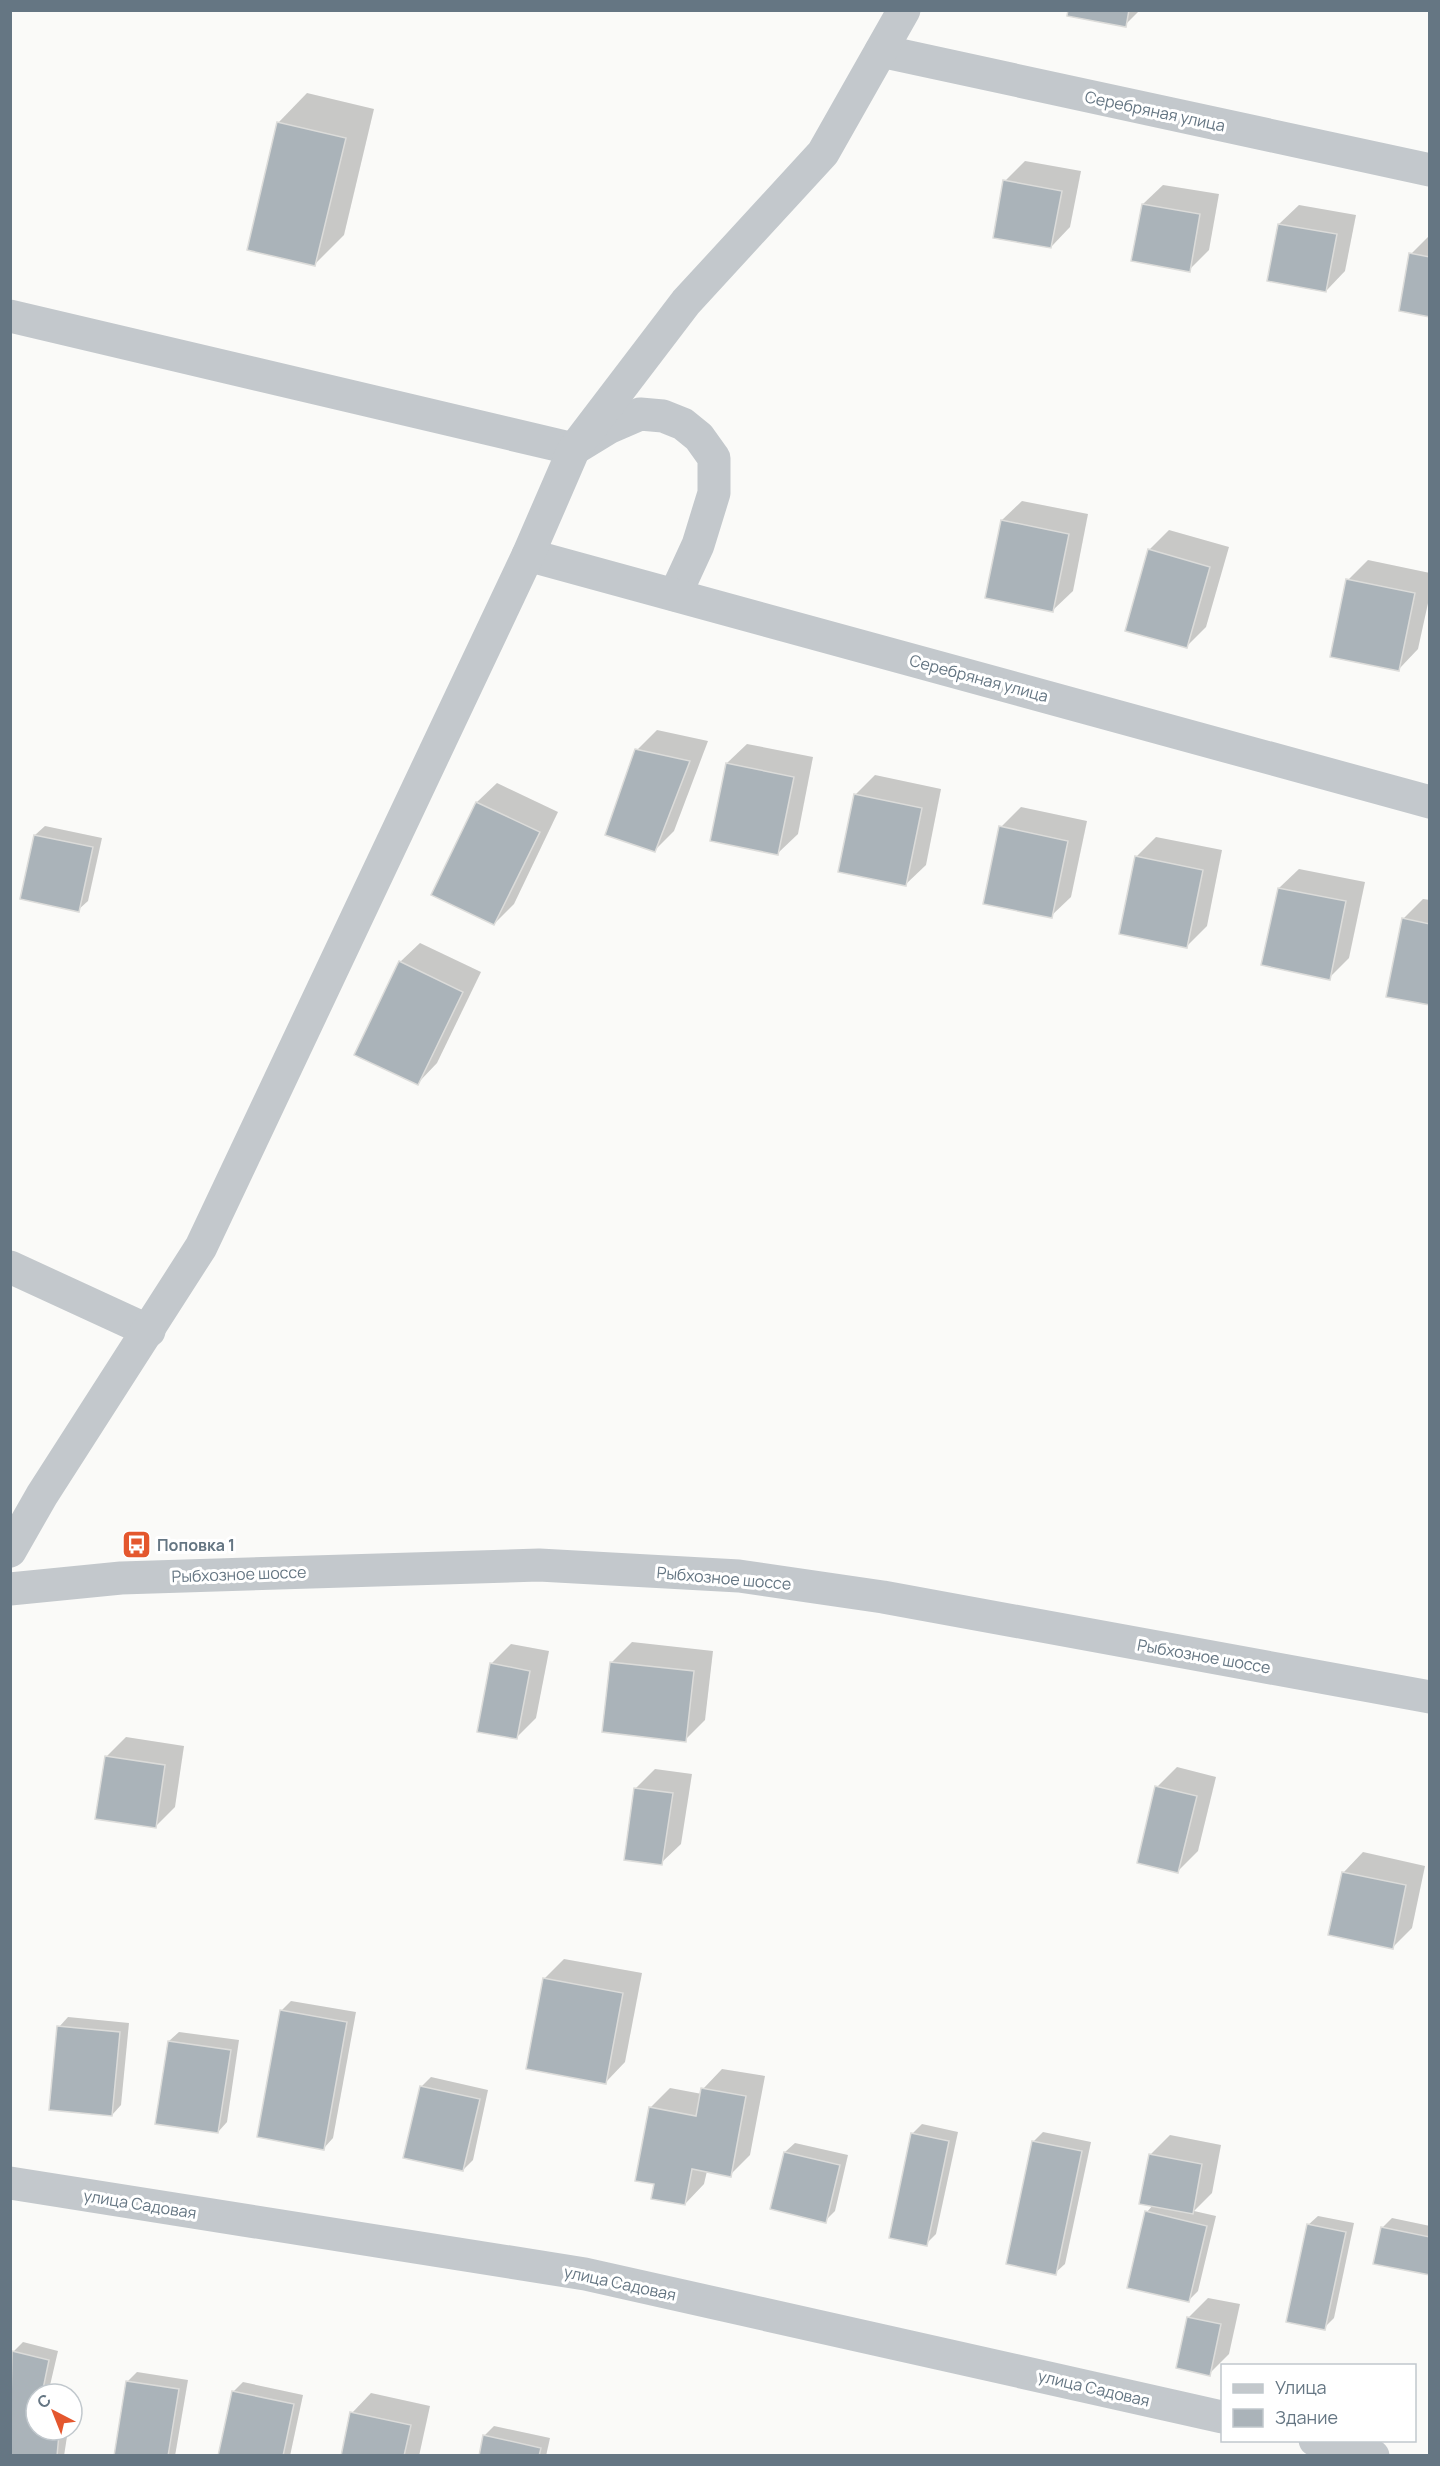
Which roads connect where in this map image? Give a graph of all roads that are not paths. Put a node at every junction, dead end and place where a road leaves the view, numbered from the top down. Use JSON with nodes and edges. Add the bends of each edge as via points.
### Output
{"nodes":[{"id":1,"x":904,"y":10,"type":"edge"},
{"id":2,"x":881,"y":51,"type":"junction"},
{"id":3,"x":1430,"y":170,"type":"edge"},
{"id":4,"x":10,"y":316,"type":"edge"},
{"id":5,"x":574,"y":449,"type":"junction"},
{"id":6,"x":528,"y":555,"type":"junction"},
{"id":7,"x":675,"y":595,"type":"junction"},
{"id":8,"x":1430,"y":802,"type":"edge"},
{"id":9,"x":10,"y":1267,"type":"edge"},
{"id":10,"x":149,"y":1331,"type":"junction"},
{"id":11,"x":26,"y":1499,"type":"edge"},
{"id":12,"x":10,"y":1551,"type":"edge"},
{"id":13,"x":10,"y":1589,"type":"edge"},
{"id":14,"x":1430,"y":1697,"type":"edge"},
{"id":15,"x":10,"y":2183,"type":"edge"},
{"id":16,"x":1221,"y":2416,"type":"edge"},
{"id":17,"x":1322,"y":2442,"type":"edge"},
{"id":18,"x":1373,"y":2456,"type":"edge"}],
"edges":[{"from":1,"to":2,"type":"street"},
{"from":2,"to":3,"type":"street","name":"Серебряная улица"},
{"from":2,"to":5,"type":"street","via":[[823,153],[686,302]]},
{"from":4,"to":5,"type":"street"},
{"from":5,"to":6,"type":"street"},
{"from":5,"to":7,"type":"street","via":[[639,414],[663,416],[683,424],[699,437],[714,458],[714,493],[699,545]]},
{"from":6,"to":7,"type":"street","name":"Серебряная улица"},
{"from":6,"to":10,"type":"street","via":[[201,1247]]},
{"from":7,"to":8,"type":"street","name":"Серебряная улица"},
{"from":9,"to":10,"type":"street"},
{"from":10,"to":11,"type":"street"},
{"from":11,"to":12,"type":"street"},
{"from":13,"to":14,"type":"street","name":"Рыбхозное шоссе","via":[[121,1578],[539,1565],[739,1576],[883,1597]]},
{"from":15,"to":16,"type":"street","name":"улица Садовая","via":[[585,2274]]},
{"from":17,"to":18,"type":"street"}]}
